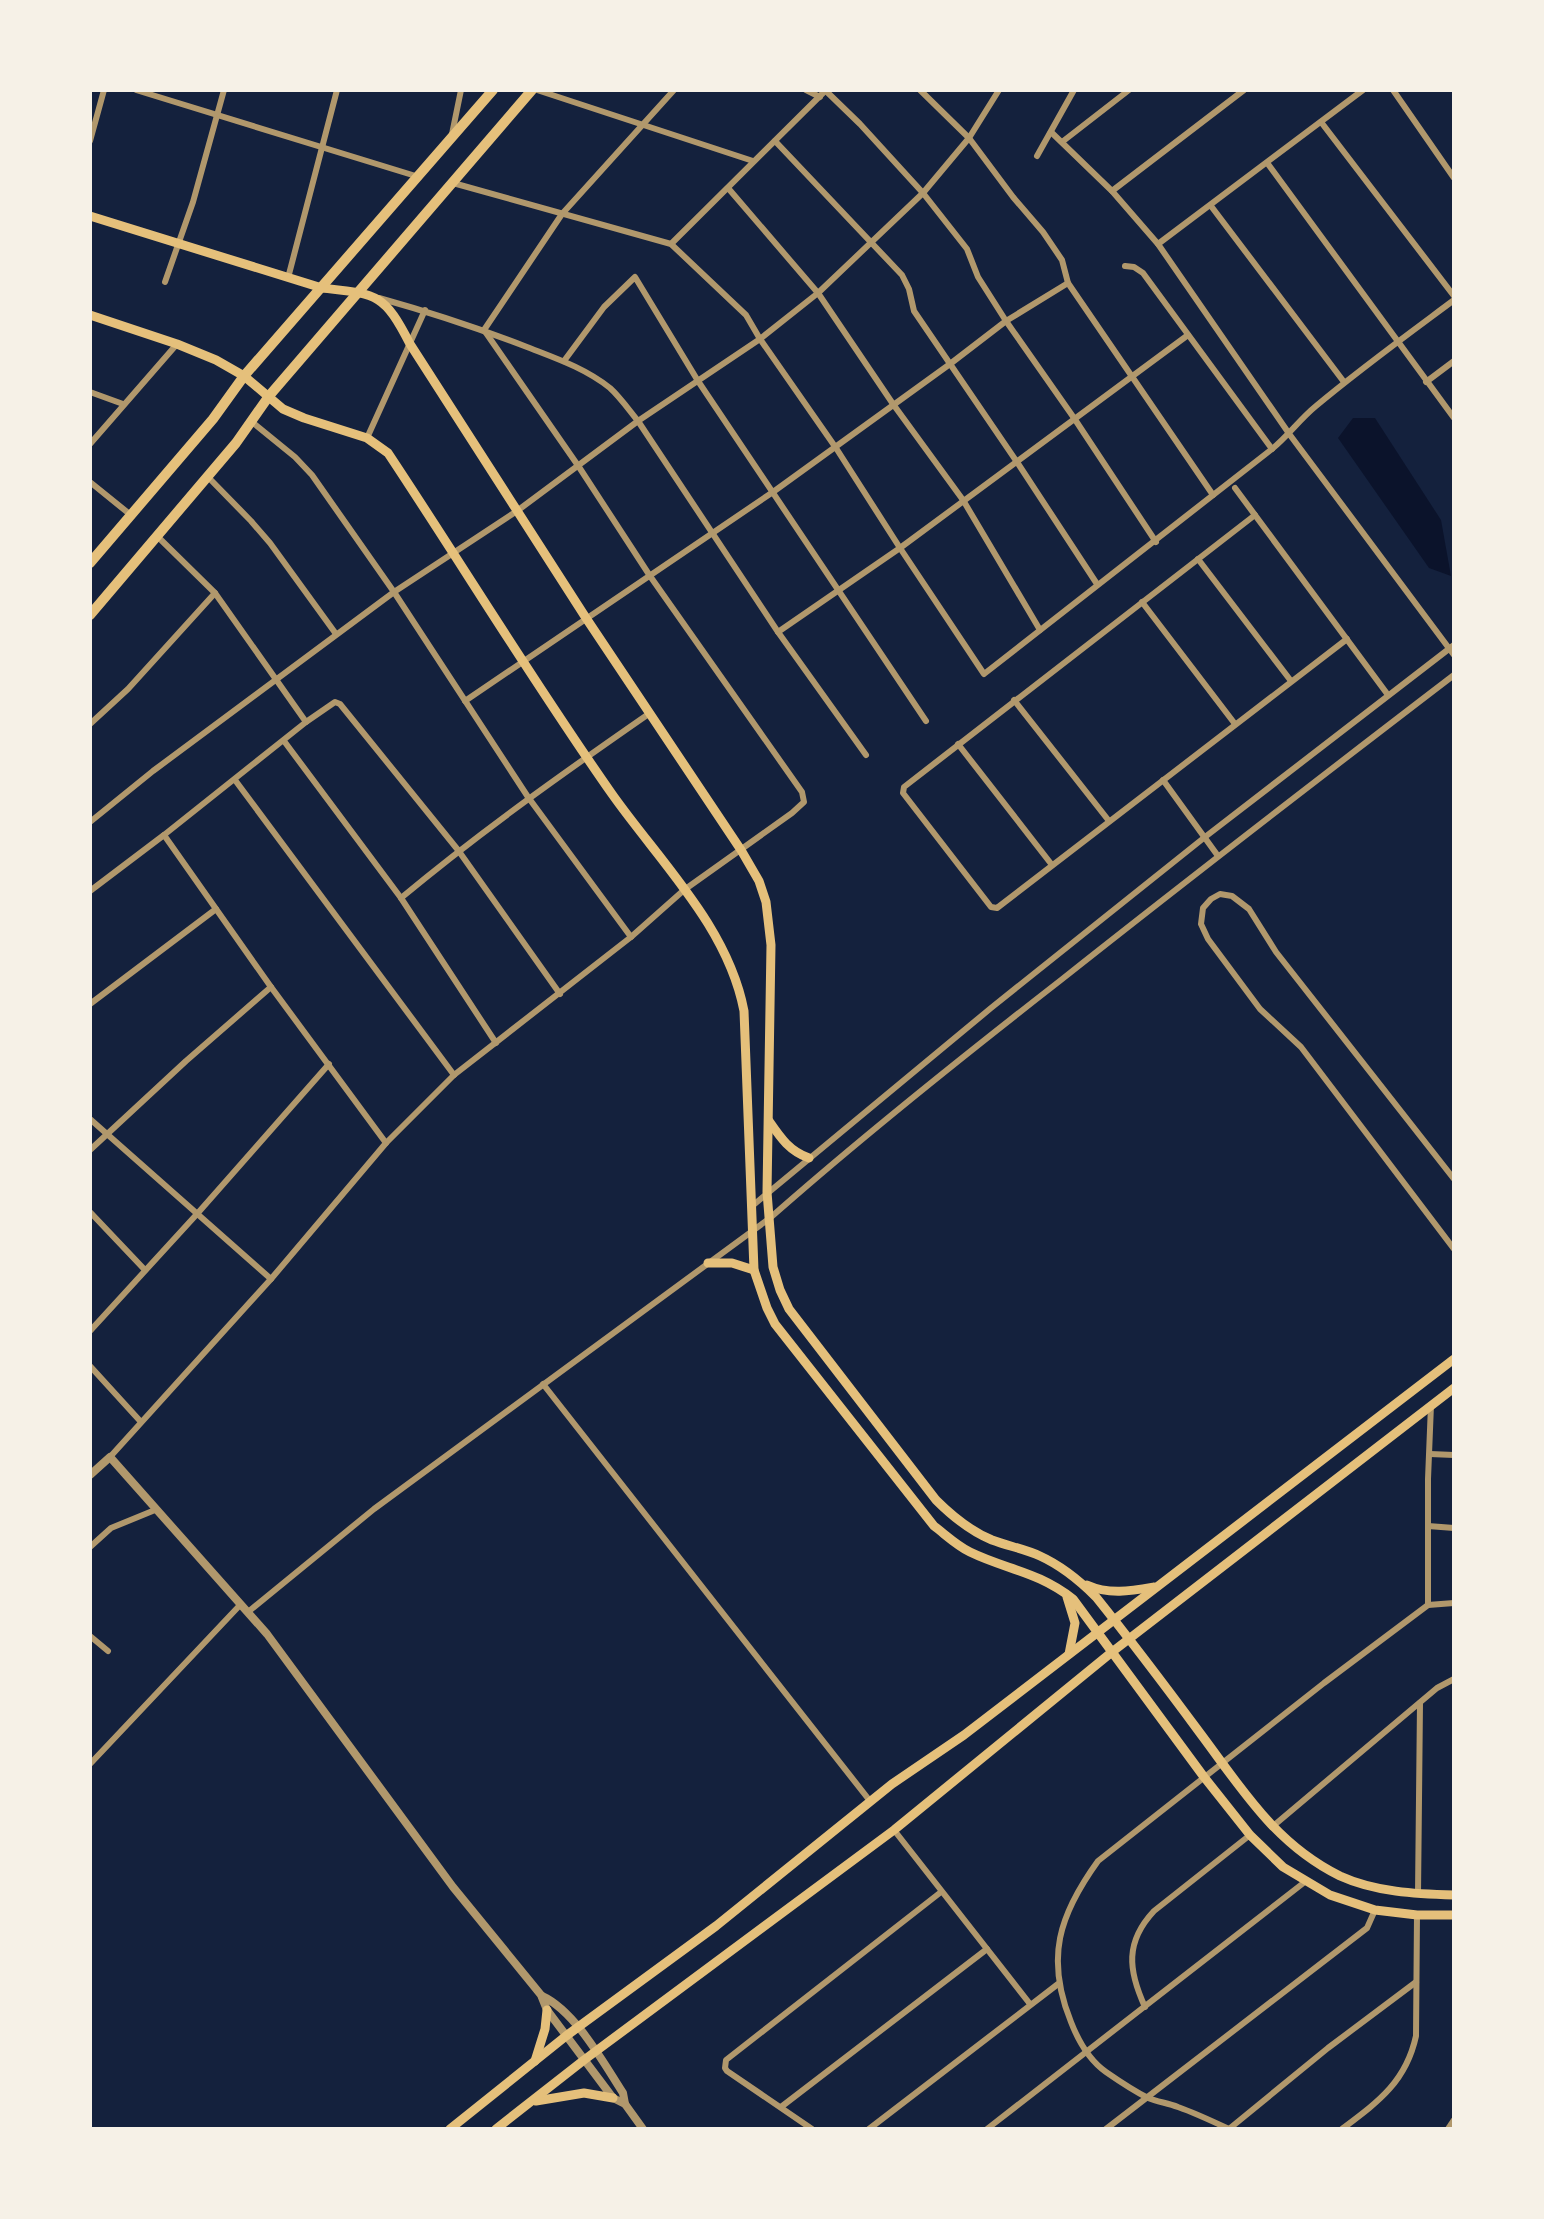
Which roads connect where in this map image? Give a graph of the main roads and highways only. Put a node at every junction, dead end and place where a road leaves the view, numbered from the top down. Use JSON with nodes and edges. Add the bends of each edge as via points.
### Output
{"nodes":[{"id":1,"x":493,"y":90,"type":"edge"},
{"id":2,"x":534,"y":90,"type":"edge"},
{"id":3,"x":90,"y":216,"type":"edge"},
{"id":4,"x":322,"y":288,"type":"junction"},
{"id":5,"x":360,"y":292,"type":"junction"},
{"id":6,"x":90,"y":315,"type":"edge"},
{"id":7,"x":244,"y":376,"type":"junction"},
{"id":8,"x":269,"y":396,"type":"junction"},
{"id":9,"x":90,"y":563,"type":"edge"},
{"id":10,"x":90,"y":615,"type":"edge"},
{"id":11,"x":769,"y":1121,"type":"junction"},
{"id":12,"x":809,"y":1158,"type":"road end"},
{"id":13,"x":708,"y":1263,"type":"road end"},
{"id":14,"x":754,"y":1270,"type":"junction"},
{"id":15,"x":1454,"y":1359,"type":"edge"},
{"id":16,"x":1454,"y":1388,"type":"edge"},
{"id":17,"x":1082,"y":1583,"type":"junction"},
{"id":18,"x":1157,"y":1587,"type":"junction"},
{"id":19,"x":1067,"y":1594,"type":"junction"},
{"id":20,"x":1114,"y":1619,"type":"junction"},
{"id":21,"x":1097,"y":1633,"type":"junction"},
{"id":22,"x":1129,"y":1639,"type":"junction"},
{"id":23,"x":1112,"y":1652,"type":"junction"},
{"id":24,"x":1069,"y":1654,"type":"junction"},
{"id":25,"x":1454,"y":1895,"type":"edge"},
{"id":26,"x":1454,"y":1915,"type":"edge"},
{"id":27,"x":547,"y":2010,"type":"road end"},
{"id":28,"x":535,"y":2062,"type":"junction"},
{"id":29,"x":613,"y":2098,"type":"road end"},
{"id":30,"x":532,"y":2101,"type":"junction"},
{"id":31,"x":450,"y":2129,"type":"edge"},
{"id":32,"x":496,"y":2129,"type":"edge"}],
"edges":[{"from":1,"to":4,"type":"main road"},
{"from":2,"to":5,"type":"main road"},
{"from":3,"to":4,"type":"main road"},
{"from":4,"to":5,"type":"main road"},
{"from":4,"to":7,"type":"main road"},
{"from":5,"to":8,"type":"main road"},
{"from":5,"to":11,"type":"main road","via":[[390,309],[759,881],[771,945]]},
{"from":6,"to":7,"type":"main road","via":[[177,344]]},
{"from":7,"to":8,"type":"main road"},
{"from":7,"to":9,"type":"main road"},
{"from":8,"to":10,"type":"main road","via":[[208,477]]},
{"from":8,"to":14,"type":"main road","via":[[292,414],[367,438],[388,453],[587,757],[718,939],[740,994],[744,1027]]},
{"from":11,"to":12,"type":"main road","via":[[785,1145]]},
{"from":11,"to":17,"type":"main road","via":[[773,1267],[789,1309],[955,1519],[977,1534],[1039,1555]]},
{"from":13,"to":14,"type":"main road"},
{"from":14,"to":19,"type":"main road","via":[[775,1324],[934,1526],[957,1545],[1041,1578]]},
{"from":15,"to":18,"type":"main road"},
{"from":16,"to":22,"type":"main road"},
{"from":17,"to":18,"type":"main road","via":[[1105,1592]]},
{"from":17,"to":20,"type":"main road"},
{"from":18,"to":20,"type":"main road"},
{"from":19,"to":21,"type":"main road"},
{"from":19,"to":24,"type":"main road","via":[[1075,1623]]},
{"from":20,"to":21,"type":"main road"},
{"from":20,"to":22,"type":"main road"},
{"from":21,"to":23,"type":"main road"},
{"from":21,"to":24,"type":"main road"},
{"from":22,"to":23,"type":"main road"},
{"from":22,"to":25,"type":"main road","via":[[1272,1827],[1293,1847],[1356,1882]]},
{"from":23,"to":26,"type":"main road","via":[[1250,1835],[1283,1867],[1330,1895],[1375,1910]]},
{"from":23,"to":30,"type":"main road","via":[[894,1830]]},
{"from":24,"to":28,"type":"main road","via":[[870,1801]]},
{"from":27,"to":28,"type":"main road"},
{"from":28,"to":31,"type":"main road"},
{"from":29,"to":30,"type":"main road","via":[[584,2093]]},
{"from":30,"to":32,"type":"main road"}]}
